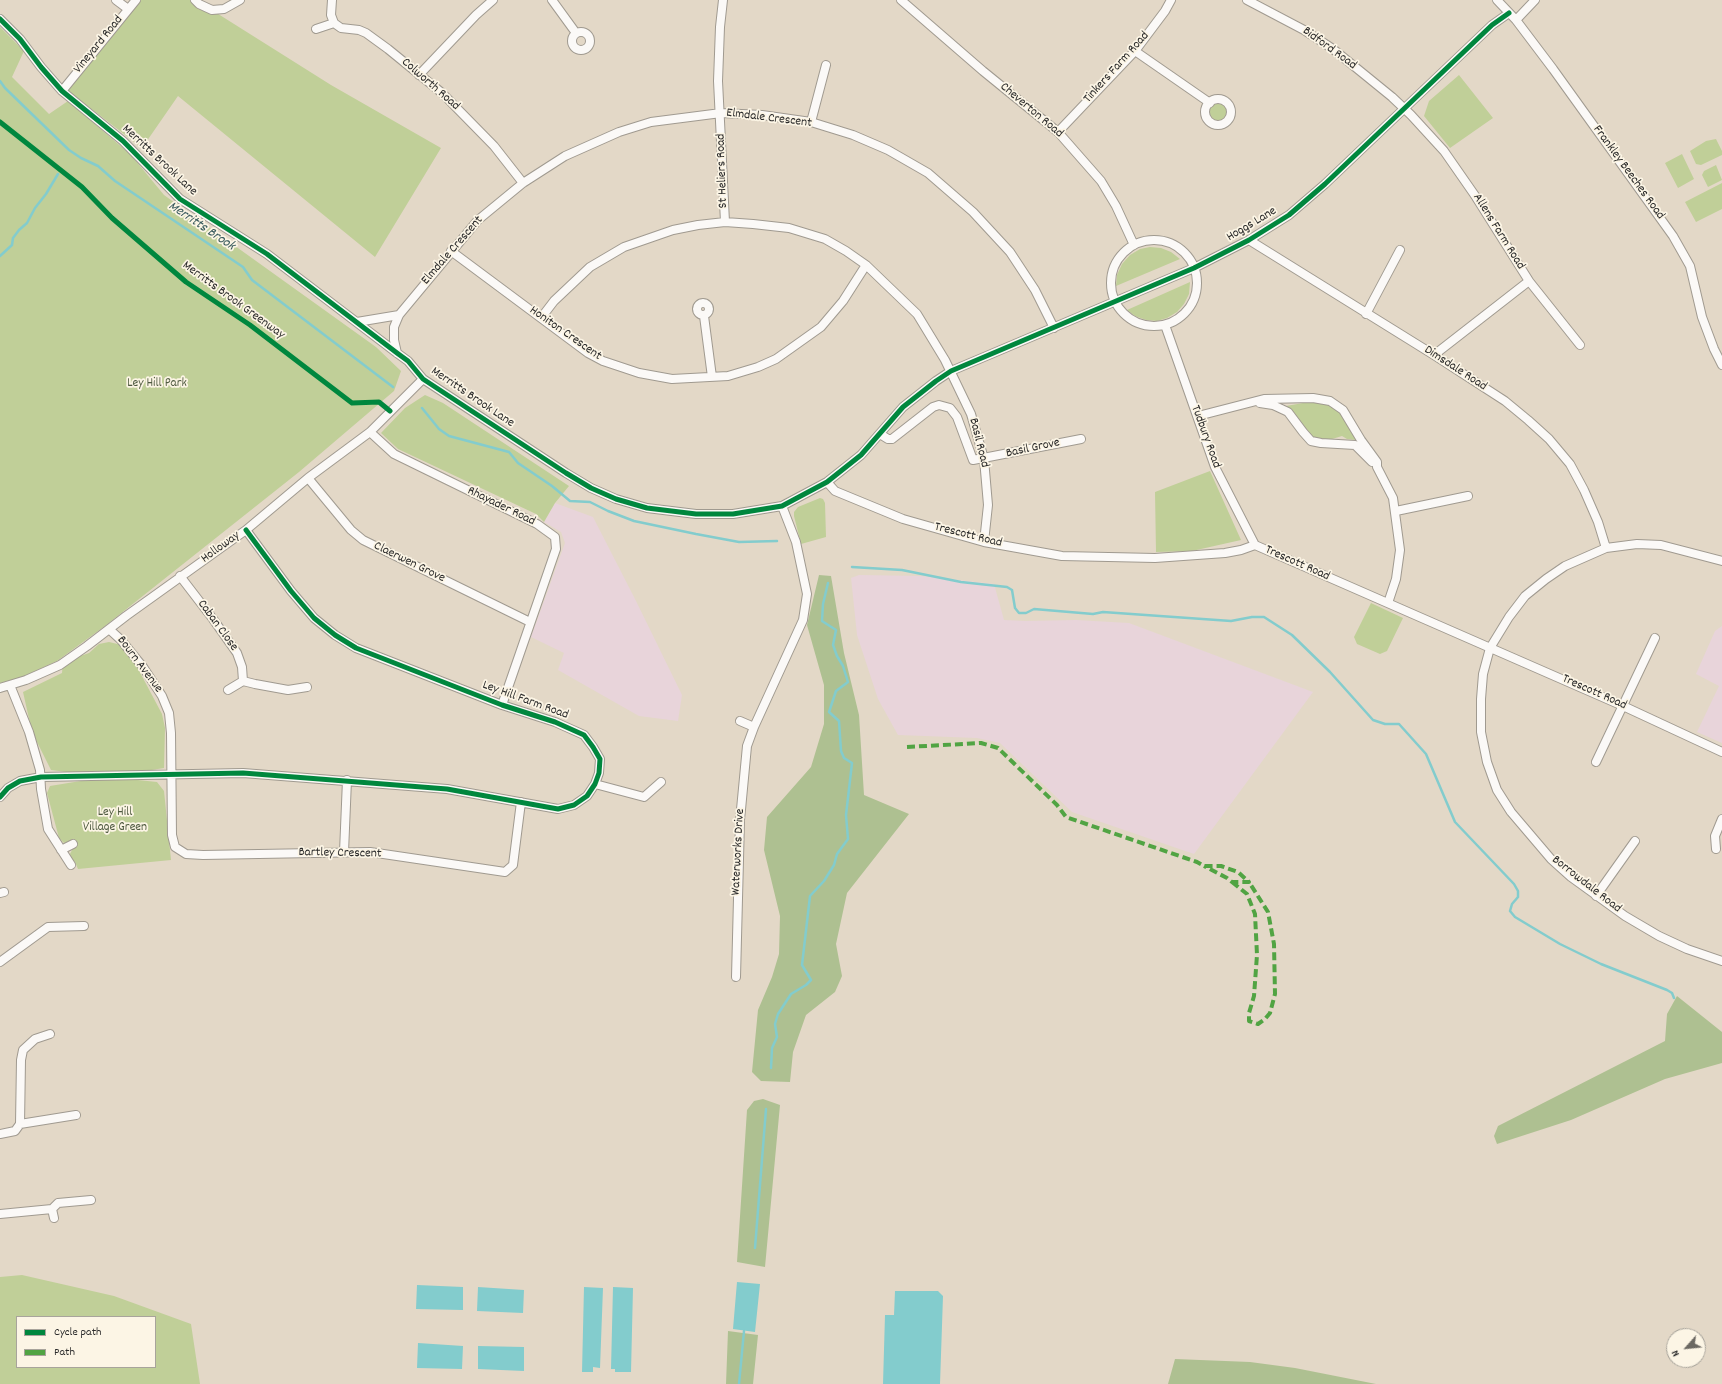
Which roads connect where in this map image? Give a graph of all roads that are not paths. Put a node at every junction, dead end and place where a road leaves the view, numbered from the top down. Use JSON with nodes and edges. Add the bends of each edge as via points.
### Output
{"nodes":[{"id":1,"x":116,"y":0,"type":"edge"},
{"id":2,"x":136,"y":0,"type":"edge"},
{"id":3,"x":195,"y":0,"type":"edge"},
{"id":4,"x":240,"y":0,"type":"edge"},
{"id":5,"x":332,"y":0,"type":"edge"},
{"id":6,"x":493,"y":0,"type":"edge"},
{"id":7,"x":552,"y":0,"type":"edge"},
{"id":8,"x":723,"y":0,"type":"edge"},
{"id":9,"x":901,"y":0,"type":"edge"},
{"id":10,"x":1171,"y":0,"type":"edge"},
{"id":11,"x":1247,"y":0,"type":"edge"},
{"id":12,"x":1497,"y":0,"type":"edge"},
{"id":13,"x":1535,"y":0,"type":"edge"},
{"id":14,"x":128,"y":9,"type":"junction"},
{"id":15,"x":1508,"y":12,"type":"junction"},
{"id":16,"x":0,"y":19,"type":"edge"},
{"id":17,"x":1516,"y":20,"type":"junction"},
{"id":18,"x":334,"y":23,"type":"junction"},
{"id":19,"x":316,"y":28,"type":"dead end"},
{"id":20,"x":576,"y":33,"type":"dead end"},
{"id":21,"x":1135,"y":50,"type":"junction"},
{"id":22,"x":826,"y":65,"type":"dead end"},
{"id":23,"x":419,"y":74,"type":"junction"},
{"id":24,"x":62,"y":91,"type":"junction"},
{"id":25,"x":1210,"y":103,"type":"dead end"},
{"id":26,"x":1405,"y":108,"type":"junction"},
{"id":27,"x":721,"y":113,"type":"junction"},
{"id":28,"x":811,"y":122,"type":"junction"},
{"id":29,"x":1058,"y":132,"type":"junction"},
{"id":30,"x":523,"y":182,"type":"junction"},
{"id":31,"x":725,"y":222,"type":"junction"},
{"id":32,"x":1249,"y":240,"type":"junction"},
{"id":33,"x":1134,"y":245,"type":"junction"},
{"id":34,"x":1400,"y":250,"type":"dead end"},
{"id":35,"x":451,"y":251,"type":"junction"},
{"id":36,"x":866,"y":265,"type":"junction"},
{"id":37,"x":1194,"y":268,"type":"junction"},
{"id":38,"x":1529,"y":281,"type":"junction"},
{"id":39,"x":1115,"y":301,"type":"junction"},
{"id":40,"x":1366,"y":314,"type":"junction"},
{"id":41,"x":399,"y":315,"type":"junction"},
{"id":42,"x":704,"y":316,"type":"dead end"},
{"id":43,"x":541,"y":318,"type":"junction"},
{"id":44,"x":357,"y":322,"type":"junction"},
{"id":45,"x":1165,"y":325,"type":"junction"},
{"id":46,"x":1054,"y":328,"type":"junction"},
{"id":47,"x":1580,"y":345,"type":"dead end"},
{"id":48,"x":397,"y":352,"type":"junction"},
{"id":49,"x":1434,"y":355,"type":"junction"},
{"id":50,"x":1722,"y":365,"type":"edge"},
{"id":51,"x":951,"y":372,"type":"junction"},
{"id":52,"x":712,"y":377,"type":"junction"},
{"id":53,"x":423,"y":380,"type":"junction"},
{"id":54,"x":1254,"y":402,"type":"junction"},
{"id":55,"x":1198,"y":416,"type":"junction"},
{"id":56,"x":370,"y":432,"type":"junction"},
{"id":57,"x":880,"y":434,"type":"junction"},
{"id":58,"x":1081,"y":439,"type":"dead end"},
{"id":59,"x":984,"y":459,"type":"junction"},
{"id":60,"x":1377,"y":467,"type":"junction"},
{"id":61,"x":308,"y":478,"type":"junction"},
{"id":62,"x":827,"y":482,"type":"junction"},
{"id":63,"x":1468,"y":496,"type":"dead end"},
{"id":64,"x":782,"y":506,"type":"junction"},
{"id":65,"x":1396,"y":511,"type":"junction"},
{"id":66,"x":246,"y":530,"type":"junction"},
{"id":67,"x":984,"y":542,"type":"junction"},
{"id":68,"x":1255,"y":545,"type":"junction"},
{"id":69,"x":1606,"y":548,"type":"junction"},
{"id":70,"x":1722,"y":561,"type":"edge"},
{"id":71,"x":180,"y":576,"type":"junction"},
{"id":72,"x":1388,"y":603,"type":"junction"},
{"id":73,"x":530,"y":622,"type":"junction"},
{"id":74,"x":109,"y":629,"type":"junction"},
{"id":75,"x":1655,"y":638,"type":"dead end"},
{"id":76,"x":1490,"y":648,"type":"junction"},
{"id":77,"x":243,"y":681,"type":"junction"},
{"id":78,"x":10,"y":685,"type":"junction"},
{"id":79,"x":308,"y":687,"type":"dead end"},
{"id":80,"x":0,"y":688,"type":"edge"},
{"id":81,"x":228,"y":690,"type":"dead end"},
{"id":82,"x":502,"y":705,"type":"junction"},
{"id":83,"x":1623,"y":706,"type":"junction"},
{"id":84,"x":740,"y":721,"type":"dead end"},
{"id":85,"x":754,"y":727,"type":"junction"},
{"id":86,"x":1722,"y":752,"type":"edge"},
{"id":87,"x":1596,"y":762,"type":"dead end"},
{"id":88,"x":171,"y":775,"type":"junction"},
{"id":89,"x":41,"y":777,"type":"junction"},
{"id":90,"x":347,"y":780,"type":"junction"},
{"id":91,"x":661,"y":782,"type":"dead end"},
{"id":92,"x":595,"y":784,"type":"junction"},
{"id":93,"x":0,"y":797,"type":"edge"},
{"id":94,"x":521,"y":802,"type":"junction"},
{"id":95,"x":1722,"y":819,"type":"edge"},
{"id":96,"x":1635,"y":841,"type":"dead end"},
{"id":97,"x":73,"y":844,"type":"dead end"},
{"id":98,"x":1716,"y":849,"type":"dead end"},
{"id":99,"x":62,"y":850,"type":"junction"},
{"id":100,"x":344,"y":852,"type":"junction"},
{"id":101,"x":71,"y":865,"type":"dead end"},
{"id":102,"x":1596,"y":896,"type":"junction"},
{"id":103,"x":84,"y":926,"type":"dead end"},
{"id":104,"x":1722,"y":961,"type":"edge"},
{"id":105,"x":0,"y":962,"type":"edge"},
{"id":106,"x":736,"y":977,"type":"dead end"},
{"id":107,"x":50,"y":1034,"type":"dead end"},
{"id":108,"x":76,"y":1116,"type":"dead end"},
{"id":109,"x":20,"y":1124,"type":"junction"},
{"id":110,"x":0,"y":1134,"type":"edge"},
{"id":111,"x":91,"y":1200,"type":"dead end"},
{"id":112,"x":52,"y":1209,"type":"junction"},
{"id":113,"x":0,"y":1214,"type":"edge"},
{"id":114,"x":54,"y":1218,"type":"dead end"}],
"edges":[{"from":1,"to":14,"type":"street"},
{"from":2,"to":14,"type":"street","name":"Vineyard Road"},
{"from":3,"to":4,"type":"street","via":[[212,10],[224,9]]},
{"from":5,"to":18,"type":"street","via":[[331,15]]},
{"from":6,"to":23,"type":"street"},
{"from":7,"to":20,"type":"street"},
{"from":8,"to":27,"type":"street","name":"St Heliers Road","via":[[718,73]]},
{"from":9,"to":29,"type":"street","name":"Cheverton Road","via":[[982,71]]},
{"from":10,"to":21,"type":"street","name":"Tinkers Farm Road"},
{"from":11,"to":26,"type":"street","name":"Bidford Road","via":[[1304,30],[1333,49]]},
{"from":12,"to":15,"type":"street","name":"Frankley Beeches Road"},
{"from":13,"to":17,"type":"street"},
{"from":14,"to":24,"type":"street","name":"Vineyard Road"},
{"from":15,"to":17,"type":"street","name":"Frankley Beeches Road"},
{"from":15,"to":26,"type":"street","name":"Hoggs Lane"},
{"from":16,"to":24,"type":"street","name":"Merritts Brook Lane","via":[[20,39]]},
{"from":17,"to":50,"type":"street","name":"Frankley Beeches Road","via":[[1653,207],[1682,251],[1690,266],[1705,324]]},
{"from":18,"to":19,"type":"street"},
{"from":18,"to":23,"type":"street","name":"Colworth Road","via":[[341,28],[366,33]]},
{"from":21,"to":25,"type":"street"},
{"from":21,"to":29,"type":"street","name":"Tinkers Farm Road"},
{"from":22,"to":28,"type":"street"},
{"from":23,"to":30,"type":"street","name":"Colworth Road","via":[[442,93],[494,146]]},
{"from":24,"to":44,"type":"street","name":"Merritts Brook Lane","via":[[123,141],[180,199],[268,254]]},
{"from":26,"to":32,"type":"street","name":"Hoggs Lane","via":[[1289,215]]},
{"from":26,"to":38,"type":"street","name":"Allens Farm Road","via":[[1444,151]]},
{"from":27,"to":28,"type":"street","name":"Elmdale Crescent","via":[[762,115]]},
{"from":27,"to":30,"type":"street","name":"Elmdale Crescent","via":[[650,122],[619,132],[565,156]]},
{"from":27,"to":31,"type":"street","name":"St Heliers Road"},
{"from":28,"to":46,"type":"street","name":"Elmdale Crescent","via":[[853,135],[888,150],[928,173],[973,212],[1010,252],[1035,290]]},
{"from":29,"to":33,"type":"street","name":"Cheverton Road","via":[[1101,181]]},
{"from":30,"to":35,"type":"street","name":"Elmdale Crescent","via":[[478,220]]},
{"from":31,"to":36,"type":"street","name":"Basil Road","via":[[789,228],[825,239]]},
{"from":31,"to":43,"type":"street","name":"Basil Road","via":[[674,230],[624,247],[590,267],[573,281]]},
{"from":32,"to":37,"type":"street","name":"Hoggs Lane"},
{"from":32,"to":40,"type":"street","name":"Dimsdale Road"},
{"from":33,"to":37,"type":"street","via":[[1154,240],[1169,243],[1183,252]]},
{"from":33,"to":39,"type":"street","via":[[1124,252],[1114,268],[1111,288]]},
{"from":34,"to":40,"type":"street"},
{"from":35,"to":41,"type":"street","name":"Elmdale Crescent"},
{"from":35,"to":43,"type":"street","name":"Honiton Crescent"},
{"from":36,"to":51,"type":"street","name":"Basil Road","via":[[917,314]]},
{"from":36,"to":52,"type":"street","name":"Honiton Crescent","via":[[821,327],[776,359],[758,368],[728,376]]},
{"from":37,"to":39,"type":"street","name":"Hoggs Lane"},
{"from":37,"to":45,"type":"street","via":[[1197,288],[1192,304],[1182,316]]},
{"from":38,"to":47,"type":"street"},
{"from":38,"to":49,"type":"street","name":"Allens Farm Road"},
{"from":39,"to":45,"type":"street","via":[[1127,317],[1140,324]]},
{"from":39,"to":46,"type":"street","name":"Hoggs Lane"},
{"from":40,"to":49,"type":"street","name":"Dimsdale Road"},
{"from":41,"to":44,"type":"street"},
{"from":41,"to":48,"type":"street","name":"Elmdale Crescent","via":[[394,327]]},
{"from":42,"to":52,"type":"street"},
{"from":43,"to":52,"type":"street","name":"Honiton Crescent","via":[[603,361],[639,373],[672,379]]},
{"from":44,"to":48,"type":"street","name":"Merritts Brook Lane"},
{"from":45,"to":55,"type":"street","name":"Tudbury Road"},
{"from":46,"to":51,"type":"street","name":"Hoggs Lane"},
{"from":48,"to":53,"type":"street","name":"Merritts Brook Lane"},
{"from":49,"to":69,"type":"street","name":"Dimsdale Road","via":[[1506,401],[1549,439],[1570,464],[1584,490]]},
{"from":51,"to":57,"type":"street","name":"Merritts Brook Lane","via":[[903,407]]},
{"from":51,"to":59,"type":"street","name":"Basil Road","via":[[971,414]]},
{"from":53,"to":56,"type":"street","name":"Holloway"},
{"from":53,"to":64,"type":"street","name":"Merritts Brook Lane","via":[[566,473],[616,499],[647,508],[696,514],[733,514]]},
{"from":54,"to":55,"type":"street"},
{"from":54,"to":60,"type":"street","via":[[1273,405],[1288,412],[1311,441],[1355,445]]},
{"from":54,"to":60,"type":"street","via":[[1264,399],[1313,398],[1330,401],[1343,410],[1377,462]]},
{"from":55,"to":68,"type":"street","name":"Tudbury Road","via":[[1215,467]]},
{"from":56,"to":61,"type":"street","name":"Holloway"},
{"from":56,"to":73,"type":"street","name":"Rhayader Road","via":[[394,454],[537,524],[555,537],[556,549]]},
{"from":57,"to":59,"type":"street","via":[[888,439],[892,438],[933,406],[939,405],[950,408],[957,417],[973,460]]},
{"from":57,"to":62,"type":"street","name":"Merritts Brook Lane","via":[[861,455]]},
{"from":58,"to":59,"type":"street","name":"Basil Grove"},
{"from":59,"to":67,"type":"street","name":"Basil Road","via":[[988,505]]},
{"from":60,"to":65,"type":"street","via":[[1393,498]]},
{"from":61,"to":66,"type":"street","name":"Holloway"},
{"from":61,"to":73,"type":"street","name":"Claerwen Grove","via":[[351,530],[363,540]]},
{"from":62,"to":64,"type":"street","name":"Merritts Brook Lane"},
{"from":62,"to":67,"type":"street","name":"Trescott Road","via":[[835,491],[903,519]]},
{"from":63,"to":65,"type":"street"},
{"from":64,"to":85,"type":"street","name":"Waterworks Drive","via":[[796,542],[807,594],[803,620]]},
{"from":65,"to":72,"type":"street","via":[[1400,550],[1396,579]]},
{"from":66,"to":71,"type":"street","name":"Holloway"},
{"from":66,"to":82,"type":"street","name":"Ley Hill Farm Road","via":[[314,618],[335,635],[374,656]]},
{"from":67,"to":68,"type":"street","name":"Trescott Road","via":[[1062,556],[1155,558],[1225,553]]},
{"from":68,"to":72,"type":"street","name":"Trescott Road"},
{"from":69,"to":70,"type":"street","name":"Borrowdale Road","via":[[1637,544],[1662,545]]},
{"from":69,"to":76,"type":"street","name":"Borrowdale Road","via":[[1565,566],[1525,596]]},
{"from":71,"to":74,"type":"street","name":"Holloway"},
{"from":71,"to":77,"type":"street","name":"Caban Close","via":[[237,653],[242,666]]},
{"from":72,"to":76,"type":"street","name":"Trescott Road"},
{"from":73,"to":82,"type":"street","name":"Rhayader Road"},
{"from":74,"to":78,"type":"street","name":"Holloway","via":[[60,665]]},
{"from":74,"to":88,"type":"street","name":"Bourn Avenue","via":[[143,667],[162,696],[169,713]]},
{"from":75,"to":83,"type":"street"},
{"from":76,"to":83,"type":"street","name":"Trescott Road"},
{"from":76,"to":102,"type":"street","name":"Borrowdale Road","via":[[1483,674],[1481,732],[1487,762],[1497,790],[1511,812],[1551,859]]},
{"from":77,"to":79,"type":"street","via":[[288,690]]},
{"from":77,"to":81,"type":"street"},
{"from":78,"to":80,"type":"street","name":"Holloway"},
{"from":78,"to":89,"type":"street","via":[[29,732]]},
{"from":82,"to":92,"type":"street","name":"Ley Hill Farm Road","via":[[555,722],[584,735],[600,759]]},
{"from":83,"to":86,"type":"street","name":"Trescott Road"},
{"from":83,"to":87,"type":"street"},
{"from":84,"to":85,"type":"street"},
{"from":85,"to":106,"type":"street","name":"Waterworks Drive","via":[[747,746],[740,820]]},
{"from":88,"to":89,"type":"street","name":"Ley Hill Farm Road"},
{"from":88,"to":90,"type":"street","name":"Ley Hill Farm Road","via":[[243,773]]},
{"from":88,"to":100,"type":"street","name":"Bartley Crescent","via":[[172,835],[175,847],[186,854]]},
{"from":89,"to":93,"type":"street","name":"Ley Hill Farm Road","via":[[20,781],[8,788]]},
{"from":89,"to":99,"type":"street","via":[[48,829]]},
{"from":90,"to":94,"type":"street","name":"Ley Hill Farm Road","via":[[447,789]]},
{"from":90,"to":100,"type":"street"},
{"from":91,"to":92,"type":"street","via":[[644,797]]},
{"from":92,"to":94,"type":"street","name":"Ley Hill Farm Road","via":[[587,796],[574,805],[558,809]]},
{"from":94,"to":100,"type":"street","name":"Bartley Crescent","via":[[513,865],[506,872],[370,852]]},
{"from":95,"to":98,"type":"street","via":[[1715,836]]},
{"from":96,"to":102,"type":"street"},
{"from":97,"to":99,"type":"street"},
{"from":99,"to":101,"type":"street"},
{"from":102,"to":104,"type":"street","name":"Borrowdale Road","via":[[1659,936]]},
{"from":103,"to":105,"type":"street","via":[[48,927]]},
{"from":107,"to":109,"type":"street","via":[[35,1039],[23,1050]]},
{"from":108,"to":109,"type":"street"},
{"from":109,"to":110,"type":"street","via":[[15,1131]]},
{"from":111,"to":112,"type":"street","via":[[58,1203]]},
{"from":112,"to":113,"type":"street"},
{"from":112,"to":114,"type":"street"}]}
